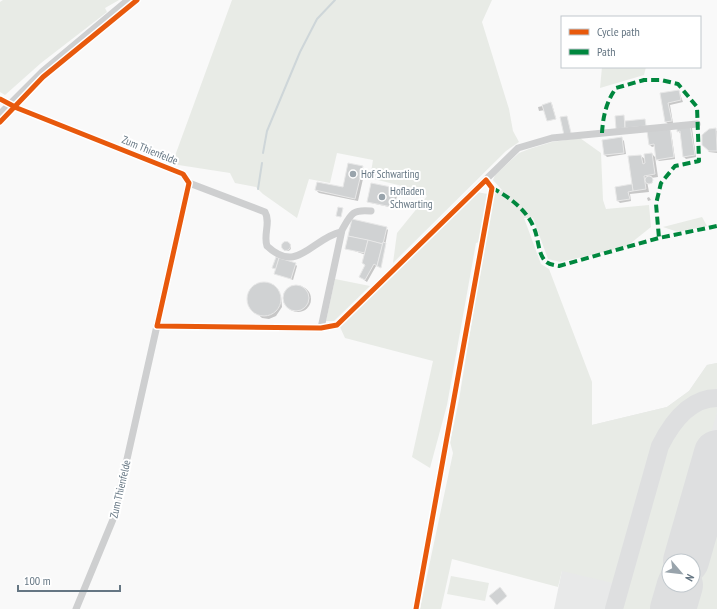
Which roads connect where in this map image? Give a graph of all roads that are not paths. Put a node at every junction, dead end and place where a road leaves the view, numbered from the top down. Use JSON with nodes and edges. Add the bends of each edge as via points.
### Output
{"nodes":[{"id":1,"x":128,"y":0,"type":"edge"},
{"id":2,"x":0,"y":99,"type":"edge"},
{"id":3,"x":9,"y":104,"type":"junction"},
{"id":4,"x":0,"y":114,"type":"edge"},
{"id":5,"x":697,"y":124,"type":"dead end"},
{"id":6,"x":189,"y":182,"type":"junction"},
{"id":7,"x":371,"y":212,"type":"dead end"},
{"id":8,"x":341,"y":232,"type":"junction"},
{"id":9,"x":157,"y":326,"type":"junction"},
{"id":10,"x":321,"y":328,"type":"junction"},
{"id":11,"x":76,"y":609,"type":"edge"}],
"edges":[{"from":1,"to":3,"type":"street","via":[[42,72]]},
{"from":2,"to":3,"type":"street","name":"Zum Thienfelde"},
{"from":3,"to":4,"type":"street"},
{"from":3,"to":6,"type":"street","name":"Zum Thienfelde","via":[[183,174]]},
{"from":5,"to":10,"type":"street","via":[[552,138],[518,148],[337,325]]},
{"from":6,"to":8,"type":"street","via":[[265,212],[268,216],[267,246],[286,256],[296,257]]},
{"from":6,"to":9,"type":"street","name":"Zum Thienfelde"},
{"from":7,"to":8,"type":"street","via":[[359,210],[350,215]]},
{"from":8,"to":10,"type":"street"},
{"from":9,"to":10,"type":"street"},
{"from":9,"to":11,"type":"street","name":"Zum Thienfelde","via":[[114,517]]}]}
